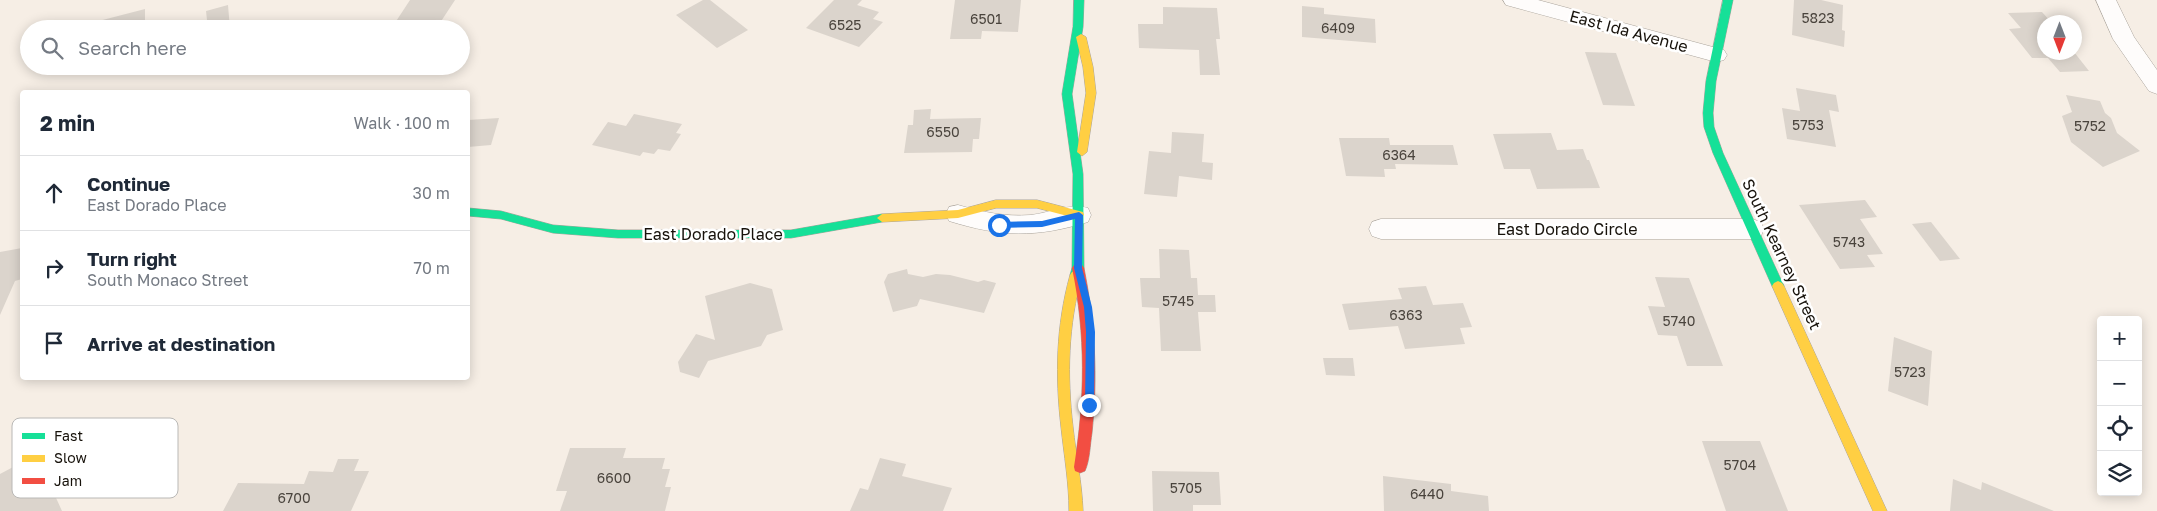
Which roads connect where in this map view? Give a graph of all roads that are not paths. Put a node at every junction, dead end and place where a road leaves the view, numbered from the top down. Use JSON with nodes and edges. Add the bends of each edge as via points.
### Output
{"nodes":[{"id":1,"x":1079,"y":0,"type":"edge"},
{"id":2,"x":1513,"y":0,"type":"edge"},
{"id":3,"x":1728,"y":0,"type":"edge"},
{"id":4,"x":2106,"y":0,"type":"edge"},
{"id":5,"x":1078,"y":28,"type":"junction"},
{"id":6,"x":1716,"y":55,"type":"junction"},
{"id":7,"x":2157,"y":86,"type":"edge"},
{"id":8,"x":1078,"y":174,"type":"junction"},
{"id":9,"x":470,"y":212,"type":"edge"},
{"id":10,"x":958,"y":214,"type":"joint"},
{"id":11,"x":1079,"y":215,"type":"junction"},
{"id":12,"x":1381,"y":229,"type":"dead end"},
{"id":13,"x":1752,"y":229,"type":"junction"},
{"id":14,"x":1078,"y":268,"type":"junction"},
{"id":15,"x":1076,"y":484,"type":"junction"},
{"id":16,"x":1076,"y":511,"type":"edge"},
{"id":17,"x":1880,"y":511,"type":"edge"}],
"edges":[{"from":1,"to":5,"type":"street"},
{"from":2,"to":6,"type":"street","name":"East Ida Avenue"},
{"from":3,"to":6,"type":"street","name":"South Kearney Street"},
{"from":4,"to":7,"type":"street","via":[[2124,38]]},
{"from":5,"to":8,"type":"street","via":[[1067,94]]},
{"from":5,"to":8,"type":"street","via":[[1091,93]]},
{"from":6,"to":13,"type":"street","name":"South Kearney Street","via":[[1709,99],[1710,128],[1716,149]]},
{"from":8,"to":11,"type":"street"},
{"from":9,"to":10,"type":"street","name":"East Dorado Place","via":[[501,215],[553,229],[593,233],[750,235],[808,233],[891,216]]},
{"from":10,"to":11,"type":"street","name":"East Dorado Place","via":[[999,225],[1042,224]]},
{"from":11,"to":14,"type":"street"},
{"from":12,"to":13,"type":"street","name":"East Dorado Circle"},
{"from":13,"to":17,"type":"street","name":"South Kearney Street"},
{"from":14,"to":15,"type":"street","via":[[1088,307],[1091,369],[1086,439]]},
{"from":14,"to":15,"type":"street","via":[[1067,304],[1062,360],[1066,420]]},
{"from":15,"to":16,"type":"street"}]}
